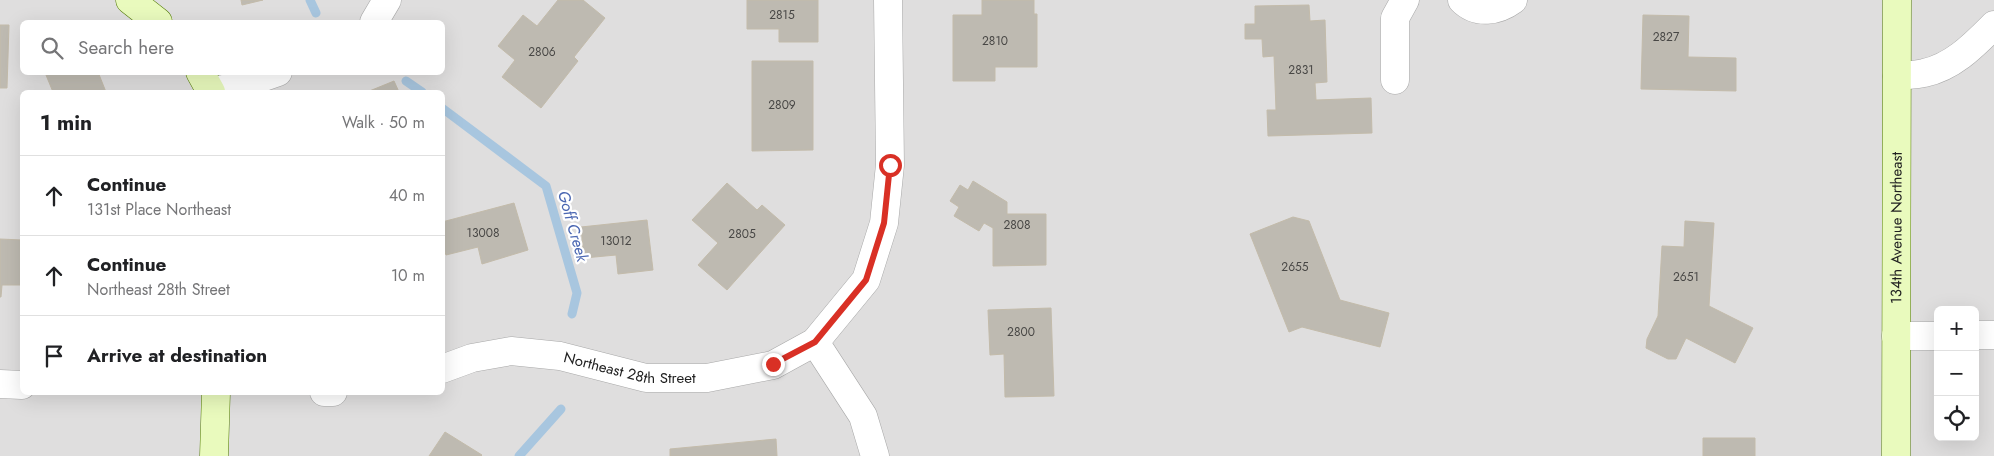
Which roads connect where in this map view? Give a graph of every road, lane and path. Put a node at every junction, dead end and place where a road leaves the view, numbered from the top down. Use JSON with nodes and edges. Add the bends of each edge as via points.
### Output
{"nodes":[{"id":1,"x":130,"y":0,"type":"edge"},
{"id":2,"x":387,"y":0,"type":"edge"},
{"id":3,"x":888,"y":0,"type":"edge"},
{"id":4,"x":1405,"y":0,"type":"edge"},
{"id":5,"x":1462,"y":0,"type":"edge"},
{"id":6,"x":1514,"y":0,"type":"edge"},
{"id":7,"x":1897,"y":0,"type":"edge"},
{"id":8,"x":155,"y":20,"type":"edge"},
{"id":9,"x":375,"y":20,"type":"edge"},
{"id":10,"x":1994,"y":25,"type":"edge"},
{"id":11,"x":202,"y":75,"type":"edge"},
{"id":12,"x":269,"y":75,"type":"edge"},
{"id":13,"x":1897,"y":76,"type":"junction"},
{"id":14,"x":1395,"y":80,"type":"dead end"},
{"id":15,"x":210,"y":90,"type":"edge"},
{"id":16,"x":220,"y":90,"type":"edge"},
{"id":17,"x":1979,"y":335,"type":"edge"},
{"id":18,"x":1994,"y":335,"type":"edge"},
{"id":19,"x":1896,"y":336,"type":"junction"},
{"id":20,"x":1934,"y":336,"type":"edge"},
{"id":21,"x":815,"y":342,"type":"junction"},
{"id":22,"x":445,"y":368,"type":"edge"},
{"id":23,"x":0,"y":384,"type":"edge"},
{"id":24,"x":20,"y":385,"type":"edge"},
{"id":25,"x":216,"y":395,"type":"edge"},
{"id":26,"x":214,"y":456,"type":"edge"},
{"id":27,"x":875,"y":456,"type":"edge"},
{"id":28,"x":1896,"y":456,"type":"edge"}],
"edges":[{"from":1,"to":8,"type":"street"},
{"from":2,"to":9,"type":"street"},
{"from":3,"to":21,"type":"street","via":[[890,165],[884,223],[866,280]]},
{"from":4,"to":14,"type":"street","via":[[1395,18]]},
{"from":5,"to":6,"type":"street","via":[[1476,9],[1490,10]]},
{"from":7,"to":13,"type":"street","name":"134th Avenue Northeast"},
{"from":10,"to":13,"type":"street","via":[[1969,50],[1942,68],[1924,74]]},
{"from":11,"to":15,"type":"street"},
{"from":12,"to":16,"type":"street"},
{"from":13,"to":19,"type":"street","name":"134th Avenue Northeast"},
{"from":17,"to":18,"type":"street"},
{"from":19,"to":20,"type":"street"},
{"from":19,"to":28,"type":"street","name":"134th Avenue Northeast"},
{"from":21,"to":22,"type":"street","name":"Northeast 28th Street","via":[[773,364],[707,378],[646,378],[560,356],[511,352],[472,358]]},
{"from":21,"to":27,"type":"street","via":[[864,416]]},
{"from":23,"to":24,"type":"street"},
{"from":25,"to":26,"type":"street"}]}
